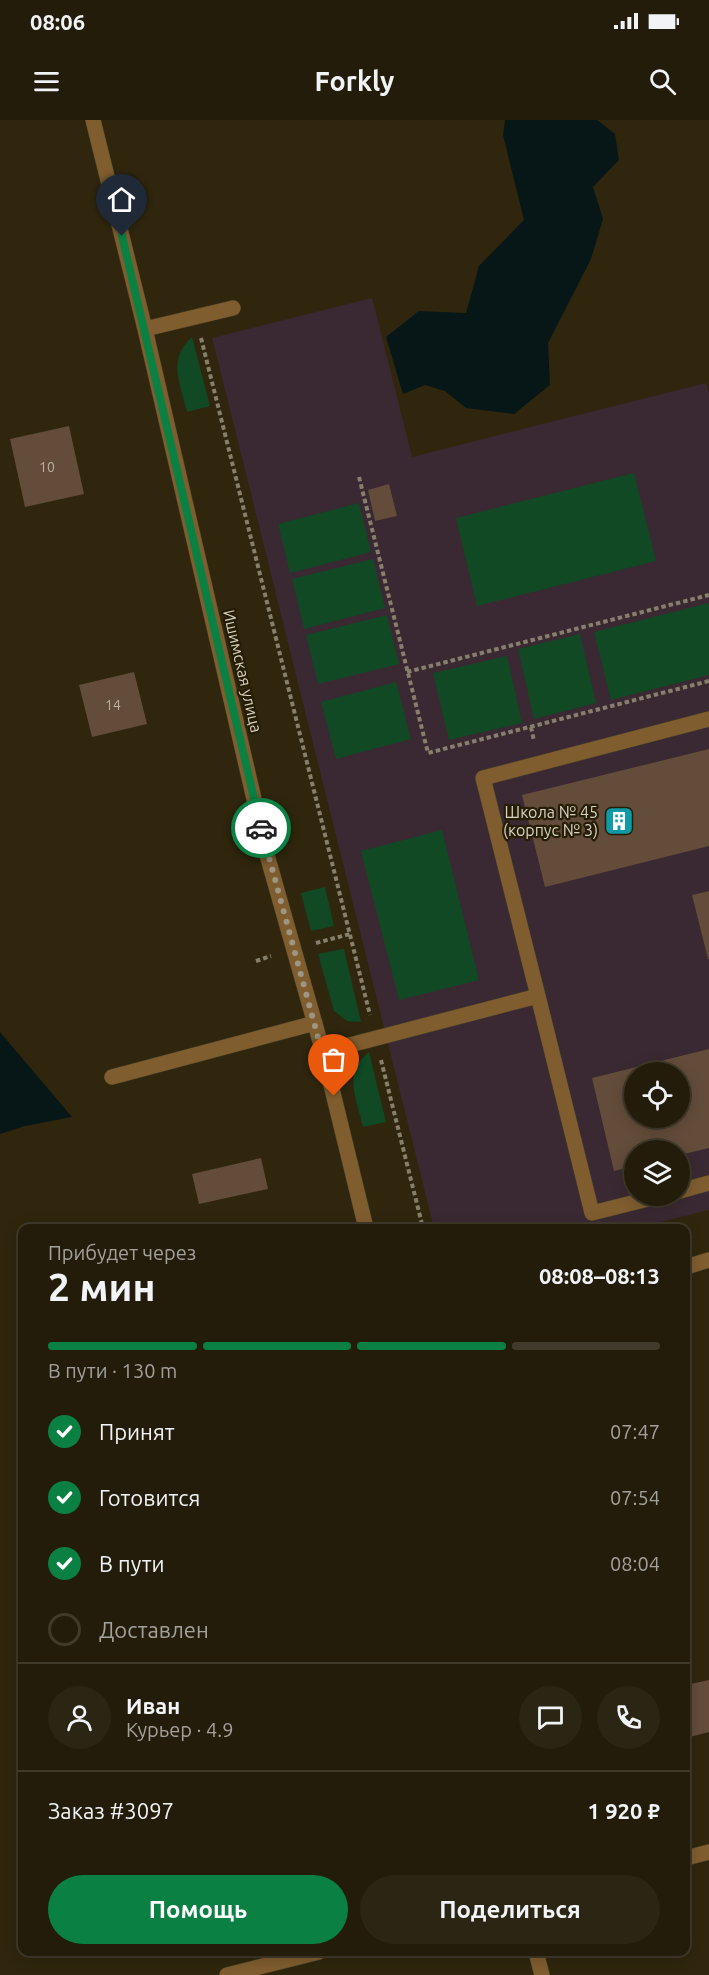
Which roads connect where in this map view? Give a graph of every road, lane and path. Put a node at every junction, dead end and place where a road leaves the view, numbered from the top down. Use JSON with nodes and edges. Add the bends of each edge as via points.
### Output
{"nodes":[{"id":1,"x":93,"y":120,"type":"edge"},
{"id":2,"x":233,"y":308,"type":"dead end"},
{"id":3,"x":196,"y":318,"type":"junction"},
{"id":4,"x":145,"y":329,"type":"junction"},
{"id":5,"x":358,"y":477,"type":"dead end"},
{"id":6,"x":709,"y":595,"type":"edge"},
{"id":7,"x":407,"y":672,"type":"junction"},
{"id":8,"x":709,"y":681,"type":"edge"},
{"id":9,"x":709,"y":719,"type":"edge"},
{"id":10,"x":538,"y":996,"type":"junction"},
{"id":11,"x":315,"y":1023,"type":"junction"},
{"id":12,"x":375,"y":1038,"type":"junction"},
{"id":13,"x":323,"y":1052,"type":"junction"},
{"id":14,"x":112,"y":1077,"type":"dead end"},
{"id":15,"x":709,"y":1183,"type":"edge"},
{"id":16,"x":690,"y":1188,"type":"edge"},
{"id":17,"x":624,"y":1205,"type":"edge"},
{"id":18,"x":365,"y":1224,"type":"edge"},
{"id":19,"x":422,"y":1224,"type":"edge"},
{"id":20,"x":709,"y":1260,"type":"edge"},
{"id":21,"x":690,"y":1266,"type":"edge"},
{"id":22,"x":709,"y":1852,"type":"edge"},
{"id":23,"x":690,"y":1857,"type":"edge"},
{"id":24,"x":303,"y":1956,"type":"edge"},
{"id":25,"x":537,"y":1956,"type":"edge"},
{"id":26,"x":227,"y":1975,"type":"edge"},
{"id":27,"x":542,"y":1975,"type":"edge"}],
"edges":[{"from":1,"to":4,"type":"street","name":"Ишимская улица"},
{"from":2,"to":3,"type":"street"},
{"from":3,"to":4,"type":"street"},
{"from":3,"to":12,"type":"path"},
{"from":4,"to":11,"type":"street","name":"Ишимская улица","via":[[267,855]]},
{"from":5,"to":7,"type":"path"},
{"from":6,"to":7,"type":"path"},
{"from":7,"to":8,"type":"path","via":[[428,753]]},
{"from":9,"to":10,"type":"street","via":[[483,778]]},
{"from":10,"to":12,"type":"street"},
{"from":10,"to":17,"type":"street","via":[[592,1213]]},
{"from":11,"to":13,"type":"street","name":"Ишимская улица"},
{"from":11,"to":14,"type":"street"},
{"from":12,"to":13,"type":"street"},
{"from":12,"to":19,"type":"path"},
{"from":13,"to":18,"type":"street","name":"Ишимская улица"},
{"from":15,"to":16,"type":"street"},
{"from":20,"to":21,"type":"street"},
{"from":22,"to":23,"type":"street"},
{"from":24,"to":26,"type":"street"},
{"from":25,"to":27,"type":"street"}]}
